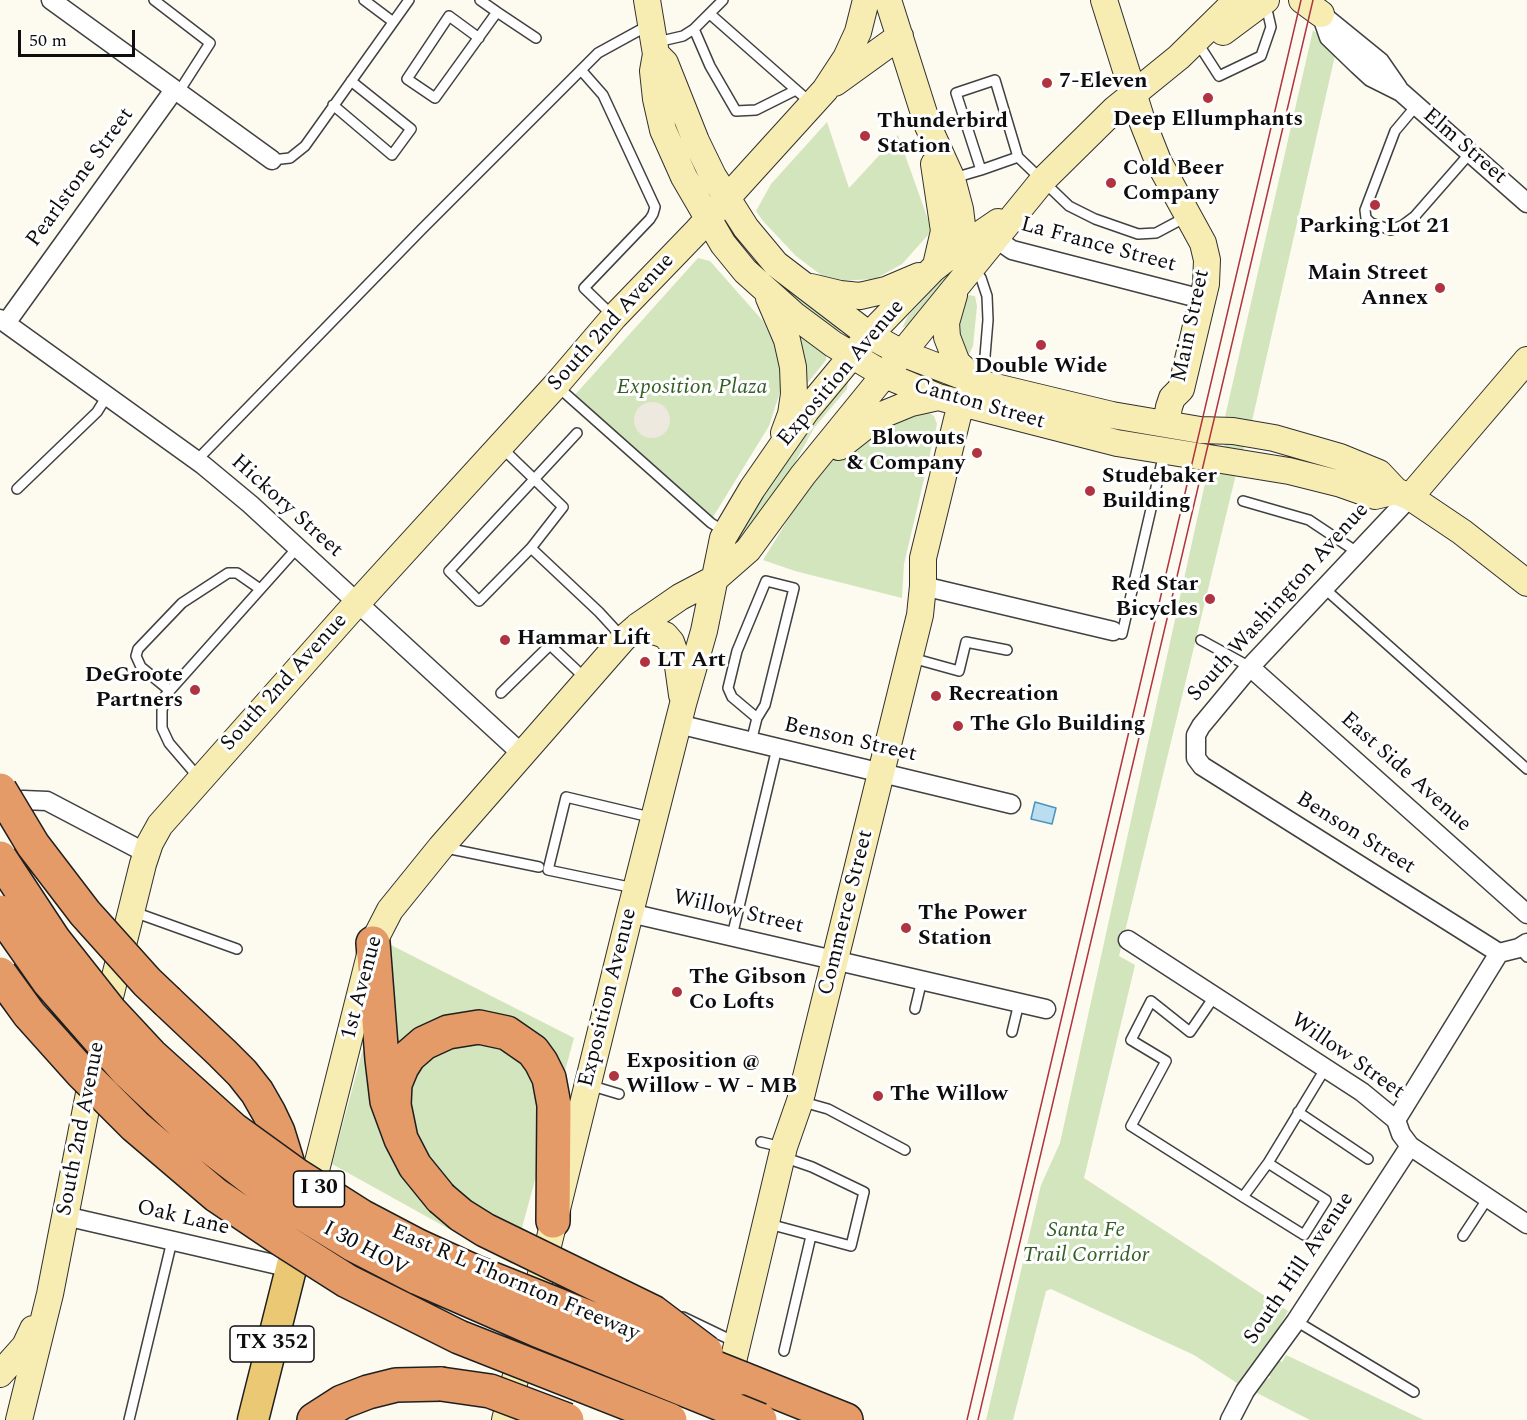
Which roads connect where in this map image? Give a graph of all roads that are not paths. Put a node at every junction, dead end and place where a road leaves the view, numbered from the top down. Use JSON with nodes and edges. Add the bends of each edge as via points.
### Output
{"nodes":[{"id":1,"x":51,"y":0,"type":"edge"},
{"id":2,"x":154,"y":0,"type":"edge"},
{"id":3,"x":364,"y":0,"type":"edge"},
{"id":4,"x":409,"y":0,"type":"edge"},
{"id":5,"x":480,"y":0,"type":"edge"},
{"id":6,"x":723,"y":0,"type":"edge"},
{"id":7,"x":866,"y":0,"type":"edge"},
{"id":8,"x":888,"y":0,"type":"edge"},
{"id":9,"x":1104,"y":0,"type":"edge"},
{"id":10,"x":1255,"y":1,"type":"edge"},
{"id":11,"x":1315,"y":3,"type":"edge"},
{"id":12,"x":496,"y":12,"type":"junction"},
{"id":13,"x":710,"y":14,"type":"junction"},
{"id":14,"x":392,"y":21,"type":"junction"},
{"id":15,"x":652,"y":30,"type":"edge"},
{"id":16,"x":694,"y":30,"type":"junction"},
{"id":17,"x":900,"y":36,"type":"junction"},
{"id":18,"x":478,"y":38,"type":"junction"},
{"id":19,"x":536,"y":38,"type":"dead end"},
{"id":20,"x":1190,"y":53,"type":"junction"},
{"id":21,"x":581,"y":70,"type":"junction"},
{"id":22,"x":351,"y":81,"type":"junction"},
{"id":23,"x":176,"y":92,"type":"junction"},
{"id":24,"x":1133,"y":93,"type":"junction"},
{"id":25,"x":811,"y":95,"type":"junction"},
{"id":26,"x":333,"y":105,"type":"junction"},
{"id":27,"x":1416,"y":106,"type":"junction"},
{"id":28,"x":928,"y":126,"type":"junction"},
{"id":29,"x":1471,"y":152,"type":"junction"},
{"id":30,"x":1018,"y":157,"type":"junction"},
{"id":31,"x":272,"y":160,"type":"joint"},
{"id":32,"x":981,"y":170,"type":"junction"},
{"id":33,"x":952,"y":179,"type":"junction"},
{"id":34,"x":1042,"y":180,"type":"junction"},
{"id":35,"x":726,"y":199,"type":"junction"},
{"id":36,"x":1526,"y":200,"type":"edge"},
{"id":37,"x":1189,"y":216,"type":"junction"},
{"id":38,"x":707,"y":220,"type":"junction"},
{"id":39,"x":991,"y":234,"type":"junction"},
{"id":40,"x":965,"y":258,"type":"junction"},
{"id":41,"x":933,"y":269,"type":"junction"},
{"id":42,"x":804,"y":285,"type":"junction"},
{"id":43,"x":957,"y":287,"type":"junction"},
{"id":44,"x":765,"y":290,"type":"junction"},
{"id":45,"x":1202,"y":299,"type":"junction"},
{"id":46,"x":614,"y":318,"type":"junction"},
{"id":47,"x":3,"y":321,"type":"edge"},
{"id":48,"x":869,"y":335,"type":"junction"},
{"id":49,"x":902,"y":353,"type":"junction"},
{"id":50,"x":851,"y":356,"type":"junction"},
{"id":51,"x":1521,"y":370,"type":"edge"},
{"id":52,"x":885,"y":375,"type":"junction"},
{"id":53,"x":983,"y":384,"type":"junction"},
{"id":54,"x":556,"y":385,"type":"junction"},
{"id":55,"x":1181,"y":388,"type":"junction"},
{"id":56,"x":107,"y":396,"type":"junction"},
{"id":57,"x":949,"y":400,"type":"junction"},
{"id":58,"x":1166,"y":424,"type":"junction"},
{"id":59,"x":1233,"y":431,"type":"junction"},
{"id":60,"x":577,"y":433,"type":"dead end"},
{"id":61,"x":500,"y":446,"type":"junction"},
{"id":62,"x":1165,"y":450,"type":"junction"},
{"id":63,"x":777,"y":452,"type":"junction"},
{"id":64,"x":196,"y":460,"type":"junction"},
{"id":65,"x":803,"y":475,"type":"junction"},
{"id":66,"x":535,"y":479,"type":"junction"},
{"id":67,"x":17,"y":489,"type":"dead end"},
{"id":68,"x":1403,"y":494,"type":"junction"},
{"id":69,"x":1243,"y":501,"type":"dead end"},
{"id":70,"x":726,"y":533,"type":"junction"},
{"id":71,"x":298,"y":547,"type":"junction"},
{"id":72,"x":531,"y":548,"type":"junction"},
{"id":73,"x":1358,"y":552,"type":"junction"},
{"id":74,"x":716,"y":578,"type":"junction"},
{"id":75,"x":1527,"y":583,"type":"edge"},
{"id":76,"x":923,"y":586,"type":"junction"},
{"id":77,"x":260,"y":589,"type":"junction"},
{"id":78,"x":1325,"y":589,"type":"junction"},
{"id":79,"x":357,"y":603,"type":"junction"},
{"id":80,"x":1113,"y":631,"type":"joint"},
{"id":81,"x":631,"y":632,"type":"junction"},
{"id":82,"x":1201,"y":640,"type":"dead end"},
{"id":83,"x":1007,"y":650,"type":"dead end"},
{"id":84,"x":910,"y":658,"type":"junction"},
{"id":85,"x":1250,"y":668,"type":"junction"},
{"id":86,"x":587,"y":680,"type":"junction"},
{"id":87,"x":170,"y":690,"type":"junction"},
{"id":88,"x":501,"y":693,"type":"dead end"},
{"id":89,"x":681,"y":714,"type":"junction"},
{"id":90,"x":757,"y":718,"type":"junction"},
{"id":91,"x":751,"y":742,"type":"junction"},
{"id":92,"x":777,"y":748,"type":"junction"},
{"id":93,"x":1195,"y":748,"type":"joint"},
{"id":94,"x":522,"y":754,"type":"junction"},
{"id":95,"x":1527,"y":769,"type":"edge"},
{"id":96,"x":881,"y":773,"type":"junction"},
{"id":97,"x":199,"y":778,"type":"junction"},
{"id":98,"x":0,"y":790,"type":"edge"},
{"id":99,"x":1011,"y":804,"type":"dead end"},
{"id":100,"x":0,"y":805,"type":"edge"},
{"id":101,"x":654,"y":818,"type":"junction"},
{"id":102,"x":441,"y":847,"type":"junction"},
{"id":103,"x":146,"y":853,"type":"junction"},
{"id":104,"x":0,"y":858,"type":"edge"},
{"id":105,"x":539,"y":867,"type":"dead end"},
{"id":106,"x":633,"y":901,"type":"junction"},
{"id":107,"x":0,"y":912,"type":"edge"},
{"id":108,"x":131,"y":912,"type":"junction"},
{"id":109,"x":1527,"y":914,"type":"edge"},
{"id":110,"x":0,"y":933,"type":"edge"},
{"id":111,"x":732,"y":936,"type":"junction"},
{"id":112,"x":1128,"y":940,"type":"dead end"},
{"id":113,"x":373,"y":943,"type":"junction"},
{"id":114,"x":1524,"y":949,"type":"edge"},
{"id":115,"x":237,"y":950,"type":"dead end"},
{"id":116,"x":1499,"y":953,"type":"junction"},
{"id":117,"x":835,"y":960,"type":"junction"},
{"id":118,"x":0,"y":974,"type":"edge"},
{"id":119,"x":922,"y":980,"type":"junction"},
{"id":120,"x":1214,"y":997,"type":"junction"},
{"id":121,"x":1019,"y":1003,"type":"junction"},
{"id":122,"x":915,"y":1009,"type":"dead end"},
{"id":123,"x":1046,"y":1009,"type":"dead end"},
{"id":124,"x":1012,"y":1032,"type":"dead end"},
{"id":125,"x":1325,"y":1069,"type":"junction"},
{"id":126,"x":587,"y":1085,"type":"junction"},
{"id":127,"x":619,"y":1094,"type":"dead end"},
{"id":128,"x":800,"y":1101,"type":"junction"},
{"id":129,"x":1298,"y":1112,"type":"junction"},
{"id":130,"x":1396,"y":1120,"type":"junction"},
{"id":131,"x":401,"y":1139,"type":"junction"},
{"id":132,"x":1410,"y":1146,"type":"junction"},
{"id":133,"x":776,"y":1149,"type":"junction"},
{"id":134,"x":905,"y":1149,"type":"dead end"},
{"id":135,"x":1368,"y":1159,"type":"dead end"},
{"id":136,"x":1268,"y":1163,"type":"junction"},
{"id":137,"x":1243,"y":1197,"type":"junction"},
{"id":138,"x":1488,"y":1198,"type":"junction"},
{"id":139,"x":305,"y":1214,"type":"junction"},
{"id":140,"x":65,"y":1216,"type":"junction"},
{"id":141,"x":766,"y":1224,"type":"junction"},
{"id":142,"x":1527,"y":1224,"type":"edge"},
{"id":143,"x":550,"y":1235,"type":"junction"},
{"id":144,"x":811,"y":1236,"type":"junction"},
{"id":145,"x":1463,"y":1236,"type":"dead end"},
{"id":146,"x":172,"y":1241,"type":"junction"},
{"id":147,"x":291,"y":1268,"type":"junction"},
{"id":148,"x":50,"y":1294,"type":"junction"},
{"id":149,"x":661,"y":1306,"type":"dead end"},
{"id":150,"x":671,"y":1311,"type":"dead end"},
{"id":151,"x":1296,"y":1321,"type":"junction"},
{"id":152,"x":738,"y":1344,"type":"junction"},
{"id":153,"x":784,"y":1351,"type":"dead end"},
{"id":154,"x":0,"y":1374,"type":"edge"},
{"id":155,"x":741,"y":1378,"type":"junction"},
{"id":156,"x":1414,"y":1392,"type":"dead end"},
{"id":157,"x":19,"y":1420,"type":"edge"},
{"id":158,"x":129,"y":1420,"type":"edge"},
{"id":159,"x":253,"y":1420,"type":"edge"},
{"id":160,"x":314,"y":1420,"type":"edge"},
{"id":161,"x":504,"y":1420,"type":"edge"},
{"id":162,"x":567,"y":1420,"type":"edge"},
{"id":163,"x":670,"y":1420,"type":"edge"},
{"id":164,"x":721,"y":1420,"type":"edge"},
{"id":165,"x":760,"y":1420,"type":"edge"},
{"id":166,"x":846,"y":1420,"type":"edge"},
{"id":167,"x":1230,"y":1420,"type":"edge"}],
"edges":[{"from":1,"to":23,"type":"street"},
{"from":2,"to":23,"type":"lane","via":[[210,43]]},
{"from":3,"to":14,"type":"lane"},
{"from":4,"to":14,"type":"lane"},
{"from":5,"to":12,"type":"lane"},
{"from":6,"to":13,"type":"lane"},
{"from":7,"to":25,"type":"main road","name":"South 2nd Avenue","via":[[846,58]]},
{"from":8,"to":17,"type":"main road"},
{"from":9,"to":24,"type":"main road","name":"Main Street"},
{"from":10,"to":20,"type":"main road","name":"Exposition Avenue"},
{"from":10,"to":20,"type":"lane","via":[[1268,14],[1271,27],[1261,56],[1220,76]]},
{"from":11,"to":27,"type":"street","name":"Elm Street","via":[[1380,62]]},
{"from":12,"to":18,"type":"lane"},
{"from":12,"to":19,"type":"lane"},
{"from":13,"to":16,"type":"lane"},
{"from":13,"to":25,"type":"lane"},
{"from":14,"to":22,"type":"lane"},
{"from":15,"to":16,"type":"lane","via":[[683,36]]},
{"from":15,"to":21,"type":"lane","via":[[598,52]]},
{"from":15,"to":35,"type":"main road","name":"Canton Street","via":[[696,141]]},
{"from":15,"to":38,"type":"main road","name":"Canton Street","via":[[653,84],[663,130]]},
{"from":16,"to":25,"type":"lane","via":[[736,111],[756,110]]},
{"from":17,"to":25,"type":"main road","name":"South 2nd Avenue"},
{"from":17,"to":28,"type":"main road"},
{"from":18,"to":18,"type":"lane","via":[[435,98],[407,79],[449,16]]},
{"from":20,"to":24,"type":"main road","name":"Exposition Avenue"},
{"from":21,"to":46,"type":"lane","via":[[603,95],[655,207],[650,219],[584,288]]},
{"from":21,"to":64,"type":"lane"},
{"from":22,"to":26,"type":"lane"},
{"from":22,"to":26,"type":"lane","via":[[411,129],[392,155]]},
{"from":23,"to":31,"type":"street"},
{"from":23,"to":47,"type":"street","name":"Pearlstone Street"},
{"from":24,"to":34,"type":"main road","name":"Exposition Avenue"},
{"from":24,"to":37,"type":"main road","name":"Main Street","via":[[1158,161]]},
{"from":25,"to":35,"type":"main road","name":"South 2nd Avenue"},
{"from":26,"to":31,"type":"lane","via":[[298,153]]},
{"from":27,"to":29,"type":"street","name":"Elm Street"},
{"from":27,"to":29,"type":"lane","via":[[1395,131],[1365,210],[1371,224],[1391,230],[1403,225]]},
{"from":28,"to":33,"type":"main road"},
{"from":28,"to":41,"type":"main road","via":[[944,231]]},
{"from":29,"to":36,"type":"street","name":"Elm Street"},
{"from":30,"to":32,"type":"lane"},
{"from":30,"to":32,"type":"lane","via":[[995,80],[956,93]]},
{"from":30,"to":34,"type":"lane"},
{"from":32,"to":33,"type":"lane"},
{"from":33,"to":40,"type":"main road","via":[[960,209]]},
{"from":34,"to":37,"type":"lane","via":[[1069,206],[1138,234],[1156,233]]},
{"from":34,"to":39,"type":"main road","name":"Exposition Avenue"},
{"from":35,"to":38,"type":"main road","name":"South 2nd Avenue"},
{"from":35,"to":42,"type":"main road","name":"Canton Street","via":[[765,252]]},
{"from":37,"to":45,"type":"main road","name":"Main Street","via":[[1207,260]]},
{"from":38,"to":44,"type":"main road","name":"Canton Street","via":[[745,271]]},
{"from":38,"to":46,"type":"main road","name":"South 2nd Avenue"},
{"from":39,"to":40,"type":"main road","name":"Exposition Avenue"},
{"from":39,"to":45,"type":"street","name":"La France Street","via":[[1012,250]]},
{"from":40,"to":41,"type":"main road","name":"Exposition Avenue"},
{"from":40,"to":43,"type":"main road","name":"Exposition Avenue"},
{"from":40,"to":53,"type":"lane","via":[[981,278],[987,296]]},
{"from":41,"to":42,"type":"main road","via":[[886,290],[860,296]]},
{"from":41,"to":48,"type":"main road","name":"Exposition Avenue"},
{"from":42,"to":48,"type":"main road","name":"Canton Street"},
{"from":43,"to":49,"type":"main road","name":"Exposition Avenue"},
{"from":43,"to":53,"type":"main road","via":[[946,323],[949,344],[957,363]]},
{"from":44,"to":50,"type":"main road","name":"Canton Street"},
{"from":44,"to":63,"type":"main road","via":[[787,340],[793,367],[791,414]]},
{"from":45,"to":55,"type":"main road","name":"Main Street"},
{"from":46,"to":54,"type":"main road","name":"South 2nd Avenue"},
{"from":47,"to":56,"type":"street","name":"Hickory Street"},
{"from":48,"to":49,"type":"main road","name":"Canton Street"},
{"from":48,"to":50,"type":"main road","name":"Exposition Avenue"},
{"from":49,"to":52,"type":"main road","name":"Exposition Avenue"},
{"from":49,"to":53,"type":"main road","name":"Canton Street"},
{"from":50,"to":52,"type":"main road","name":"Canton Street"},
{"from":50,"to":63,"type":"main road","name":"Exposition Avenue"},
{"from":51,"to":68,"type":"main road"},
{"from":52,"to":57,"type":"main road","name":"Canton Street"},
{"from":52,"to":65,"type":"main road","name":"Exposition Avenue"},
{"from":53,"to":58,"type":"main road","name":"Canton Street"},
{"from":54,"to":61,"type":"main road","name":"South 2nd Avenue"},
{"from":54,"to":70,"type":"lane"},
{"from":55,"to":58,"type":"main road","name":"Main Street","via":[[1168,407]]},
{"from":55,"to":59,"type":"main road","via":[[1195,413]]},
{"from":56,"to":64,"type":"street","name":"Hickory Street"},
{"from":56,"to":67,"type":"lane","via":[[97,412]]},
{"from":57,"to":62,"type":"main road","name":"Canton Street","via":[[1117,443]]},
{"from":57,"to":65,"type":"main road","via":[[911,403],[877,417]]},
{"from":57,"to":76,"type":"main road","name":"Commerce Street","via":[[923,558]]},
{"from":58,"to":59,"type":"main road"},
{"from":59,"to":68,"type":"main road","via":[[1340,457],[1379,472]]},
{"from":60,"to":66,"type":"lane"},
{"from":61,"to":66,"type":"lane"},
{"from":61,"to":79,"type":"main road","name":"South 2nd Avenue"},
{"from":62,"to":68,"type":"main road","via":[[1289,471],[1375,496]]},
{"from":62,"to":80,"type":"lane","via":[[1122,634]]},
{"from":63,"to":70,"type":"main road","name":"Exposition Avenue"},
{"from":64,"to":71,"type":"street","name":"Hickory Street"},
{"from":65,"to":74,"type":"main road","name":"Exposition Avenue","via":[[748,550]]},
{"from":66,"to":72,"type":"lane","via":[[563,507]]},
{"from":66,"to":72,"type":"lane","via":[[448,571],[478,601]]},
{"from":68,"to":73,"type":"street","name":"South Washington Avenue"},
{"from":68,"to":75,"type":"main road","via":[[1462,532]]},
{"from":69,"to":73,"type":"lane","via":[[1309,520]]},
{"from":70,"to":74,"type":"main road","name":"Exposition Avenue"},
{"from":71,"to":77,"type":"lane"},
{"from":71,"to":79,"type":"street","name":"Hickory Street"},
{"from":72,"to":81,"type":"lane","via":[[599,612]]},
{"from":73,"to":78,"type":"street","name":"South Washington Avenue"},
{"from":74,"to":81,"type":"main road","name":"1st Avenue","via":[[680,597]]},
{"from":74,"to":89,"type":"main road","name":"Exposition Avenue"},
{"from":76,"to":80,"type":"street"},
{"from":76,"to":84,"type":"main road","name":"Commerce Street"},
{"from":77,"to":87,"type":"lane"},
{"from":77,"to":87,"type":"lane","via":[[237,573],[228,573],[182,603],[138,649],[136,656],[141,667]]},
{"from":78,"to":85,"type":"street","name":"South Washington Avenue"},
{"from":78,"to":95,"type":"lane"},
{"from":79,"to":94,"type":"street","name":"Hickory Street"},
{"from":79,"to":97,"type":"main road","name":"South 2nd Avenue"},
{"from":81,"to":86,"type":"main road","name":"1st Avenue"},
{"from":81,"to":89,"type":"main road","via":[[660,632],[671,642],[677,659]]},
{"from":82,"to":85,"type":"lane"},
{"from":83,"to":84,"type":"lane","via":[[966,642],[959,671]]},
{"from":84,"to":96,"type":"main road","name":"Commerce Street"},
{"from":85,"to":93,"type":"street","name":"South Washington Avenue","via":[[1201,726]]},
{"from":85,"to":109,"type":"street","name":"East Side Avenue"},
{"from":86,"to":88,"type":"lane","via":[[550,645]]},
{"from":86,"to":94,"type":"main road","name":"1st Avenue"},
{"from":87,"to":97,"type":"lane","via":[[165,696],[162,728],[169,743]]},
{"from":89,"to":91,"type":"street","name":"Benson Street"},
{"from":89,"to":101,"type":"main road","name":"Exposition Avenue"},
{"from":90,"to":90,"type":"lane","via":[[765,705],[794,588],[766,581],[737,651],[728,688],[732,697]]},
{"from":90,"to":91,"type":"lane"},
{"from":91,"to":92,"type":"street","name":"Benson Street"},
{"from":92,"to":96,"type":"street","name":"Benson Street"},
{"from":92,"to":111,"type":"lane"},
{"from":93,"to":116,"type":"street","name":"Benson Street","via":[[1202,766]]},
{"from":94,"to":102,"type":"main road","name":"1st Avenue"},
{"from":96,"to":99,"type":"street","name":"Benson Street"},
{"from":96,"to":117,"type":"main road","name":"Commerce Street"},
{"from":97,"to":103,"type":"main road","name":"South 2nd Avenue","via":[[160,825]]},
{"from":98,"to":139,"type":"highway","bridge":true,"via":[[33,845],[85,913],[147,982],[242,1073],[256,1092],[278,1132]]},
{"from":100,"to":103,"type":"street","via":[[23,800],[47,801]]},
{"from":101,"to":106,"type":"main road","name":"Exposition Avenue"},
{"from":101,"to":106,"type":"lane","via":[[566,797],[548,870]]},
{"from":102,"to":105,"type":"lane"},
{"from":102,"to":113,"type":"main road","name":"1st Avenue","via":[[390,910]]},
{"from":103,"to":108,"type":"main road","name":"South 2nd Avenue"},
{"from":104,"to":155,"type":"highway","name":"East R L Thornton Freeway","number":"I 30","bridge":true,"via":[[54,940],[144,1048],[233,1129],[298,1176],[361,1216],[466,1268]]},
{"from":106,"to":111,"type":"street","name":"Willow Street"},
{"from":106,"to":126,"type":"main road","name":"Exposition Avenue"},
{"from":107,"to":165,"type":"highway","name":"I 30 HOV","bridge":true,"via":[[49,982],[132,1076],[196,1136],[283,1202],[418,1278]]},
{"from":108,"to":115,"type":"lane"},
{"from":108,"to":140,"type":"main road","name":"South 2nd Avenue","via":[[100,1037]]},
{"from":110,"to":164,"type":"highway","name":"I 30 HOV","via":[[44,996],[128,1091],[202,1157],[274,1211],[346,1255],[442,1304]]},
{"from":111,"to":117,"type":"street","name":"Willow Street"},
{"from":112,"to":120,"type":"street","name":"Willow Street"},
{"from":113,"to":131,"type":"highway","via":[[387,1101]]},
{"from":113,"to":139,"type":"main road","name":"1st Avenue"},
{"from":114,"to":116,"type":"street"},
{"from":116,"to":130,"type":"street"},
{"from":117,"to":119,"type":"street","name":"Willow Street"},
{"from":117,"to":128,"type":"main road","name":"Commerce Street"},
{"from":118,"to":163,"type":"highway","bridge":true,"via":[[29,1014],[135,1126],[216,1195],[281,1239],[346,1281],[459,1337]]},
{"from":119,"to":121,"type":"street","name":"Willow Street"},
{"from":119,"to":122,"type":"lane"},
{"from":120,"to":125,"type":"street","name":"Willow Street"},
{"from":120,"to":137,"type":"lane","via":[[1190,1032],[1151,1001],[1131,1040],[1166,1060],[1131,1126]]},
{"from":121,"to":123,"type":"street","name":"Willow Street"},
{"from":121,"to":124,"type":"lane"},
{"from":125,"to":129,"type":"lane"},
{"from":125,"to":130,"type":"street","name":"Willow Street"},
{"from":126,"to":127,"type":"lane"},
{"from":126,"to":143,"type":"main road","name":"Exposition Avenue"},
{"from":128,"to":133,"type":"main road","name":"Commerce Street"},
{"from":128,"to":134,"type":"lane","via":[[828,1109]]},
{"from":129,"to":135,"type":"lane"},
{"from":129,"to":136,"type":"lane"},
{"from":130,"to":132,"type":"street","name":"Willow Street"},
{"from":131,"to":143,"type":"highway","via":[[394,1084],[409,1056],[424,1043],[448,1032],[479,1027],[507,1033],[521,1041],[541,1062],[549,1078],[554,1105]]},
{"from":131,"to":155,"type":"highway","bridge":true,"via":[[415,1166],[461,1215],[653,1312]]},
{"from":132,"to":138,"type":"street","name":"Willow Street"},
{"from":132,"to":151,"type":"street","name":"South Hill Avenue"},
{"from":133,"to":141,"type":"main road","name":"Commerce Street"},
{"from":133,"to":144,"type":"lane","via":[[864,1192],[851,1246]]},
{"from":136,"to":137,"type":"lane"},
{"from":136,"to":137,"type":"lane","via":[[1326,1200],[1304,1235]]},
{"from":138,"to":142,"type":"street","name":"Willow Street"},
{"from":138,"to":145,"type":"lane"},
{"from":139,"to":147,"type":"main road","name":"1st Avenue","number":"TX 352"},
{"from":140,"to":146,"type":"street","name":"Oak Lane"},
{"from":140,"to":148,"type":"main road","name":"South 2nd Avenue"},
{"from":141,"to":144,"type":"lane"},
{"from":141,"to":152,"type":"main road","name":"Commerce Street"},
{"from":143,"to":149,"type":"lane"},
{"from":143,"to":161,"type":"main road","name":"Exposition Avenue"},
{"from":144,"to":153,"type":"lane"},
{"from":146,"to":147,"type":"street","name":"Oak Lane"},
{"from":146,"to":158,"type":"lane"},
{"from":147,"to":159,"type":"main road","name":"1st Avenue","number":"TX 352"},
{"from":148,"to":154,"type":"main road","via":[[25,1346]]},
{"from":148,"to":157,"type":"main road","name":"South 2nd Avenue"},
{"from":150,"to":152,"type":"lane"},
{"from":151,"to":156,"type":"lane"},
{"from":151,"to":167,"type":"street","name":"South Hill Avenue","via":[[1245,1391]]},
{"from":152,"to":164,"type":"main road","name":"Commerce Street"},
{"from":155,"to":166,"type":"highway","name":"East R L Thornton Freeway","number":"I 30"},
{"from":160,"to":162,"type":"highway","bridge":true,"via":[[342,1402],[368,1392],[396,1385],[441,1384],[490,1391]]}]}
